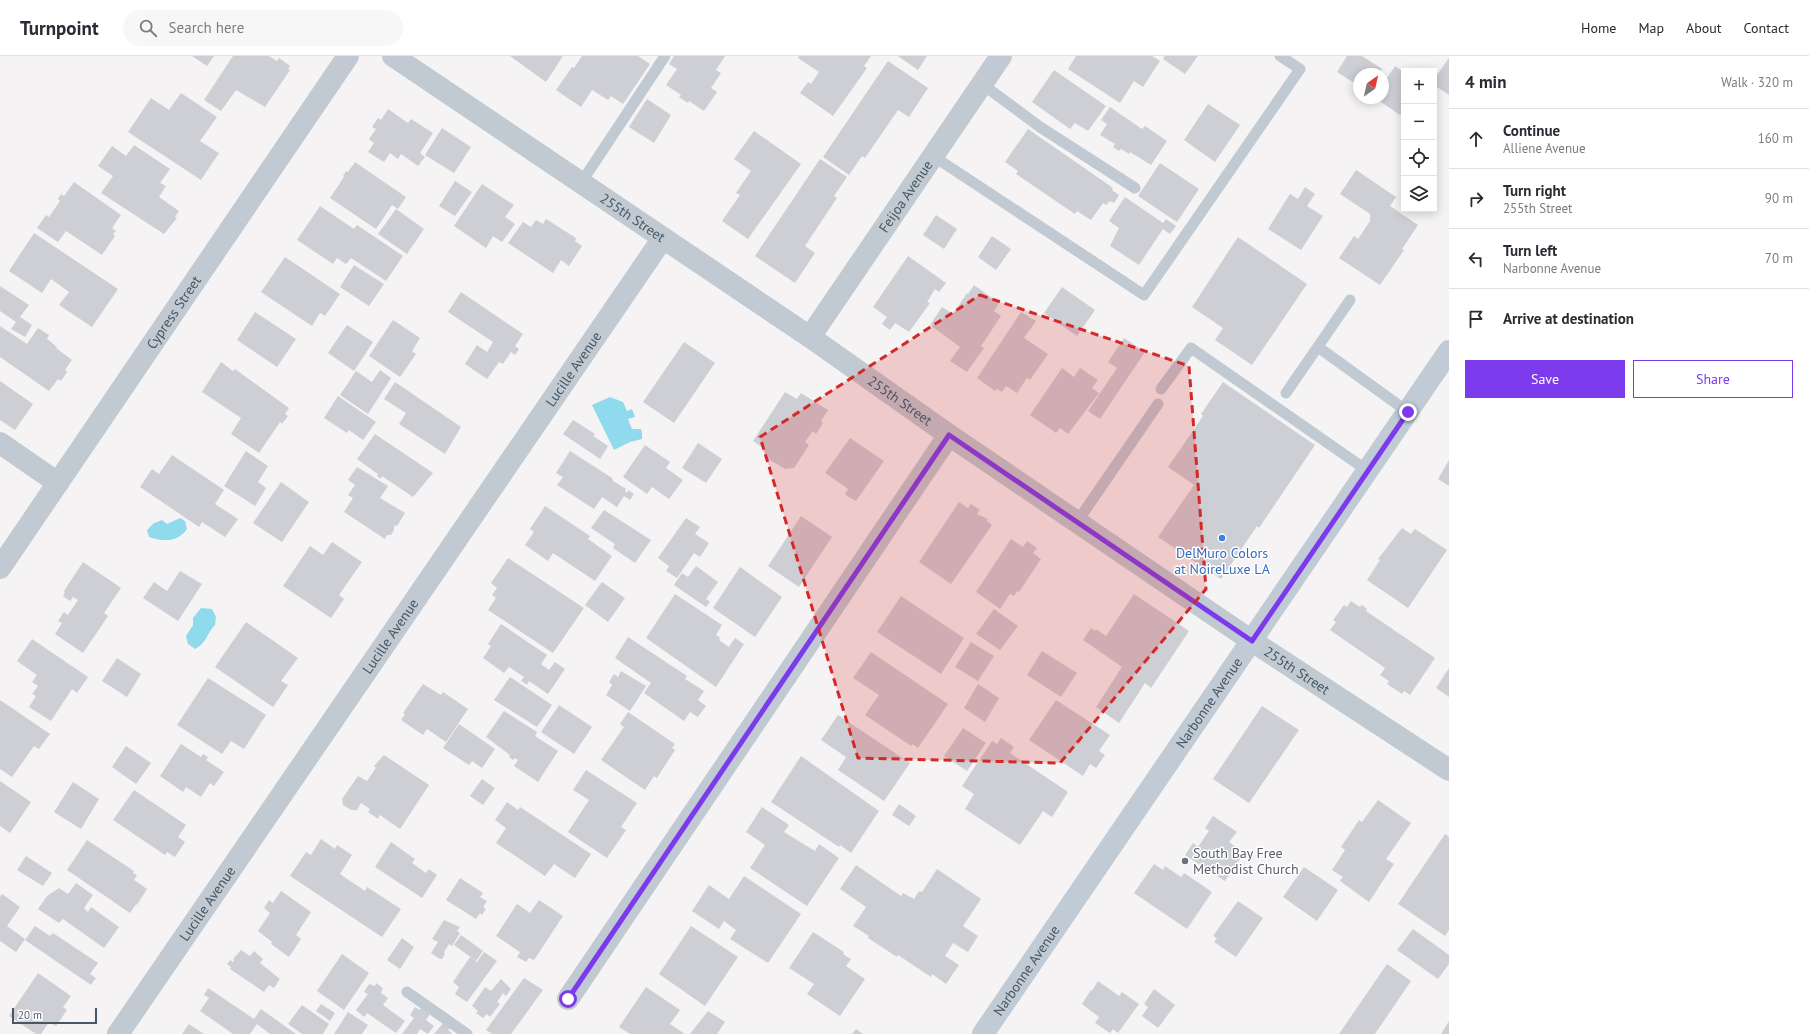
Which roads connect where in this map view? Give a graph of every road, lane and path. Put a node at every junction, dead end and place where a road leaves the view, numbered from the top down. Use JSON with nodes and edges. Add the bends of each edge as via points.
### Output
{"nodes":[{"id":1,"x":348,"y":56,"type":"edge"},
{"id":2,"x":393,"y":56,"type":"edge"},
{"id":3,"x":665,"y":56,"type":"edge"},
{"id":4,"x":1001,"y":56,"type":"edge"},
{"id":5,"x":1280,"y":56,"type":"edge"},
{"id":6,"x":982,"y":84,"type":"junction"},
{"id":7,"x":933,"y":156,"type":"junction"},
{"id":8,"x":581,"y":183,"type":"junction"},
{"id":9,"x":1134,"y":188,"type":"dead end"},
{"id":10,"x":663,"y":238,"type":"junction"},
{"id":11,"x":1350,"y":300,"type":"dead end"},
{"id":12,"x":810,"y":337,"type":"junction"},
{"id":13,"x":1318,"y":347,"type":"junction"},
{"id":14,"x":1449,"y":351,"type":"edge"},
{"id":15,"x":1161,"y":389,"type":"dead end"},
{"id":16,"x":1286,"y":393,"type":"dead end"},
{"id":17,"x":1158,"y":404,"type":"dead end"},
{"id":18,"x":1408,"y":412,"type":"junction"},
{"id":19,"x":949,"y":435,"type":"junction"},
{"id":20,"x":0,"y":443,"type":"edge"},
{"id":21,"x":1368,"y":470,"type":"junction"},
{"id":22,"x":58,"y":483,"type":"junction"},
{"id":23,"x":1077,"y":522,"type":"junction"},
{"id":24,"x":0,"y":568,"type":"edge"},
{"id":25,"x":1252,"y":641,"type":"junction"},
{"id":26,"x":1449,"y":770,"type":"edge"},
{"id":27,"x":407,"y":992,"type":"dead end"},
{"id":28,"x":568,"y":999,"type":"dead end"},
{"id":29,"x":118,"y":1034,"type":"edge"},
{"id":30,"x":468,"y":1034,"type":"edge"},
{"id":31,"x":983,"y":1034,"type":"edge"}],
"edges":[{"from":1,"to":22,"type":"street","name":"Cypress Street"},
{"from":2,"to":8,"type":"street","name":"255th Street"},
{"from":3,"to":8,"type":"lane"},
{"from":4,"to":6,"type":"street","name":"Feijoa Avenue"},
{"from":5,"to":7,"type":"lane","via":[[1300,69],[1144,296]]},
{"from":6,"to":7,"type":"street","name":"Feijoa Avenue"},
{"from":6,"to":9,"type":"lane","via":[[1040,127]]},
{"from":7,"to":12,"type":"street","name":"Feijoa Avenue"},
{"from":8,"to":10,"type":"street","name":"255th Street"},
{"from":10,"to":12,"type":"street","name":"255th Street"},
{"from":10,"to":29,"type":"street","name":"Lucille Avenue"},
{"from":11,"to":13,"type":"lane"},
{"from":12,"to":19,"type":"street","name":"255th Street"},
{"from":13,"to":16,"type":"lane"},
{"from":13,"to":18,"type":"lane"},
{"from":14,"to":18,"type":"main road","name":"Narbonne Avenue"},
{"from":15,"to":21,"type":"lane","via":[[1191,348]]},
{"from":17,"to":23,"type":"lane"},
{"from":18,"to":21,"type":"main road","name":"Narbonne Avenue"},
{"from":19,"to":23,"type":"street","name":"255th Street"},
{"from":19,"to":28,"type":"street"},
{"from":20,"to":22,"type":"street"},
{"from":21,"to":25,"type":"main road","name":"Narbonne Avenue"},
{"from":22,"to":24,"type":"street","name":"Cypress Street"},
{"from":23,"to":25,"type":"street","name":"255th Street"},
{"from":25,"to":26,"type":"street","name":"255th Street"},
{"from":25,"to":31,"type":"main road","name":"Narbonne Avenue"},
{"from":27,"to":30,"type":"lane"}]}
